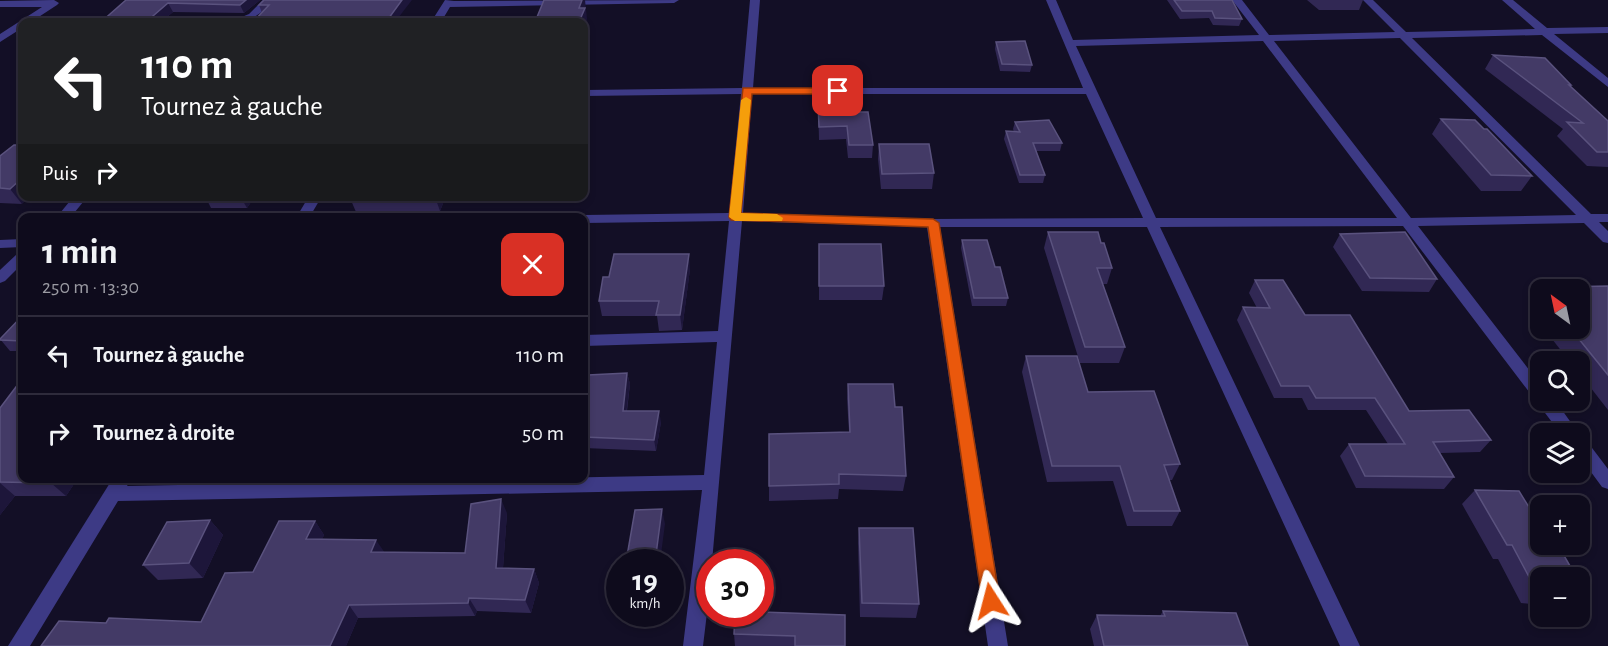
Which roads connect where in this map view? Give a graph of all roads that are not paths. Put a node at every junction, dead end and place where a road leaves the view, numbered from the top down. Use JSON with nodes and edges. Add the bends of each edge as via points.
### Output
{"nodes":[{"id":1,"x":269,"y":0,"type":"edge"},
{"id":2,"x":674,"y":0,"type":"edge"},
{"id":3,"x":755,"y":0,"type":"edge"},
{"id":4,"x":1051,"y":0,"type":"edge"},
{"id":5,"x":1237,"y":0,"type":"edge"},
{"id":6,"x":1368,"y":0,"type":"edge"},
{"id":7,"x":1507,"y":0,"type":"edge"},
{"id":8,"x":56,"y":2,"type":"edge"},
{"id":9,"x":449,"y":2,"type":"edge"},
{"id":10,"x":0,"y":4,"type":"edge"},
{"id":11,"x":32,"y":18,"type":"edge"},
{"id":12,"x":246,"y":18,"type":"edge"},
{"id":13,"x":439,"y":18,"type":"edge"},
{"id":14,"x":18,"y":27,"type":"edge"},
{"id":15,"x":1608,"y":30,"type":"edge"},
{"id":16,"x":1545,"y":31,"type":"junction"},
{"id":17,"x":1402,"y":34,"type":"junction"},
{"id":18,"x":1266,"y":38,"type":"junction"},
{"id":19,"x":0,"y":39,"type":"edge"},
{"id":20,"x":1071,"y":43,"type":"junction"},
{"id":21,"x":1608,"y":84,"type":"edge"},
{"id":22,"x":747,"y":91,"type":"junction"},
{"id":23,"x":1090,"y":91,"type":"junction"},
{"id":24,"x":588,"y":93,"type":"edge"},
{"id":25,"x":77,"y":201,"type":"edge"},
{"id":26,"x":67,"y":213,"type":"edge"},
{"id":27,"x":735,"y":217,"type":"junction"},
{"id":28,"x":1587,"y":218,"type":"junction"},
{"id":29,"x":1608,"y":218,"type":"edge"},
{"id":30,"x":588,"y":219,"type":"edge"},
{"id":31,"x":1151,"y":222,"type":"junction"},
{"id":32,"x":1407,"y":222,"type":"junction"},
{"id":33,"x":933,"y":223,"type":"junction"},
{"id":34,"x":1608,"y":239,"type":"edge"},
{"id":35,"x":18,"y":243,"type":"edge"},
{"id":36,"x":0,"y":244,"type":"edge"},
{"id":37,"x":18,"y":261,"type":"edge"},
{"id":38,"x":0,"y":278,"type":"edge"},
{"id":39,"x":725,"y":336,"type":"junction"},
{"id":40,"x":588,"y":340,"type":"edge"},
{"id":41,"x":1530,"y":382,"type":"edge"},
{"id":42,"x":1590,"y":458,"type":"edge"},
{"id":43,"x":712,"y":482,"type":"junction"},
{"id":44,"x":1608,"y":482,"type":"edge"},
{"id":45,"x":564,"y":483,"type":"edge"},
{"id":46,"x":588,"y":483,"type":"edge"},
{"id":47,"x":118,"y":486,"type":"edge"},
{"id":48,"x":18,"y":646,"type":"edge"},
{"id":49,"x":693,"y":646,"type":"edge"},
{"id":50,"x":998,"y":646,"type":"edge"},
{"id":51,"x":1350,"y":646,"type":"edge"}],
"edges":[{"from":1,"to":12,"type":"street"},
{"from":2,"to":9,"type":"street"},
{"from":3,"to":22,"type":"street"},
{"from":4,"to":20,"type":"street"},
{"from":5,"to":18,"type":"street"},
{"from":6,"to":17,"type":"street"},
{"from":7,"to":16,"type":"street"},
{"from":8,"to":10,"type":"street"},
{"from":8,"to":11,"type":"street"},
{"from":9,"to":13,"type":"street"},
{"from":14,"to":19,"type":"street"},
{"from":15,"to":16,"type":"street"},
{"from":16,"to":17,"type":"street"},
{"from":16,"to":21,"type":"street"},
{"from":17,"to":18,"type":"street"},
{"from":17,"to":28,"type":"street"},
{"from":18,"to":20,"type":"street"},
{"from":18,"to":32,"type":"street"},
{"from":20,"to":23,"type":"street"},
{"from":22,"to":23,"type":"street"},
{"from":22,"to":24,"type":"street"},
{"from":22,"to":27,"type":"street"},
{"from":23,"to":31,"type":"street"},
{"from":25,"to":26,"type":"street"},
{"from":27,"to":30,"type":"street"},
{"from":27,"to":33,"type":"street"},
{"from":27,"to":39,"type":"street"},
{"from":28,"to":29,"type":"street"},
{"from":28,"to":32,"type":"street"},
{"from":28,"to":34,"type":"street"},
{"from":31,"to":32,"type":"street"},
{"from":31,"to":33,"type":"street"},
{"from":31,"to":51,"type":"street"},
{"from":32,"to":41,"type":"street"},
{"from":33,"to":50,"type":"street"},
{"from":35,"to":36,"type":"street"},
{"from":37,"to":38,"type":"street"},
{"from":39,"to":40,"type":"street"},
{"from":39,"to":43,"type":"street"},
{"from":42,"to":44,"type":"street"},
{"from":43,"to":46,"type":"street"},
{"from":43,"to":49,"type":"street"},
{"from":45,"to":47,"type":"street"},
{"from":47,"to":48,"type":"street"}]}
